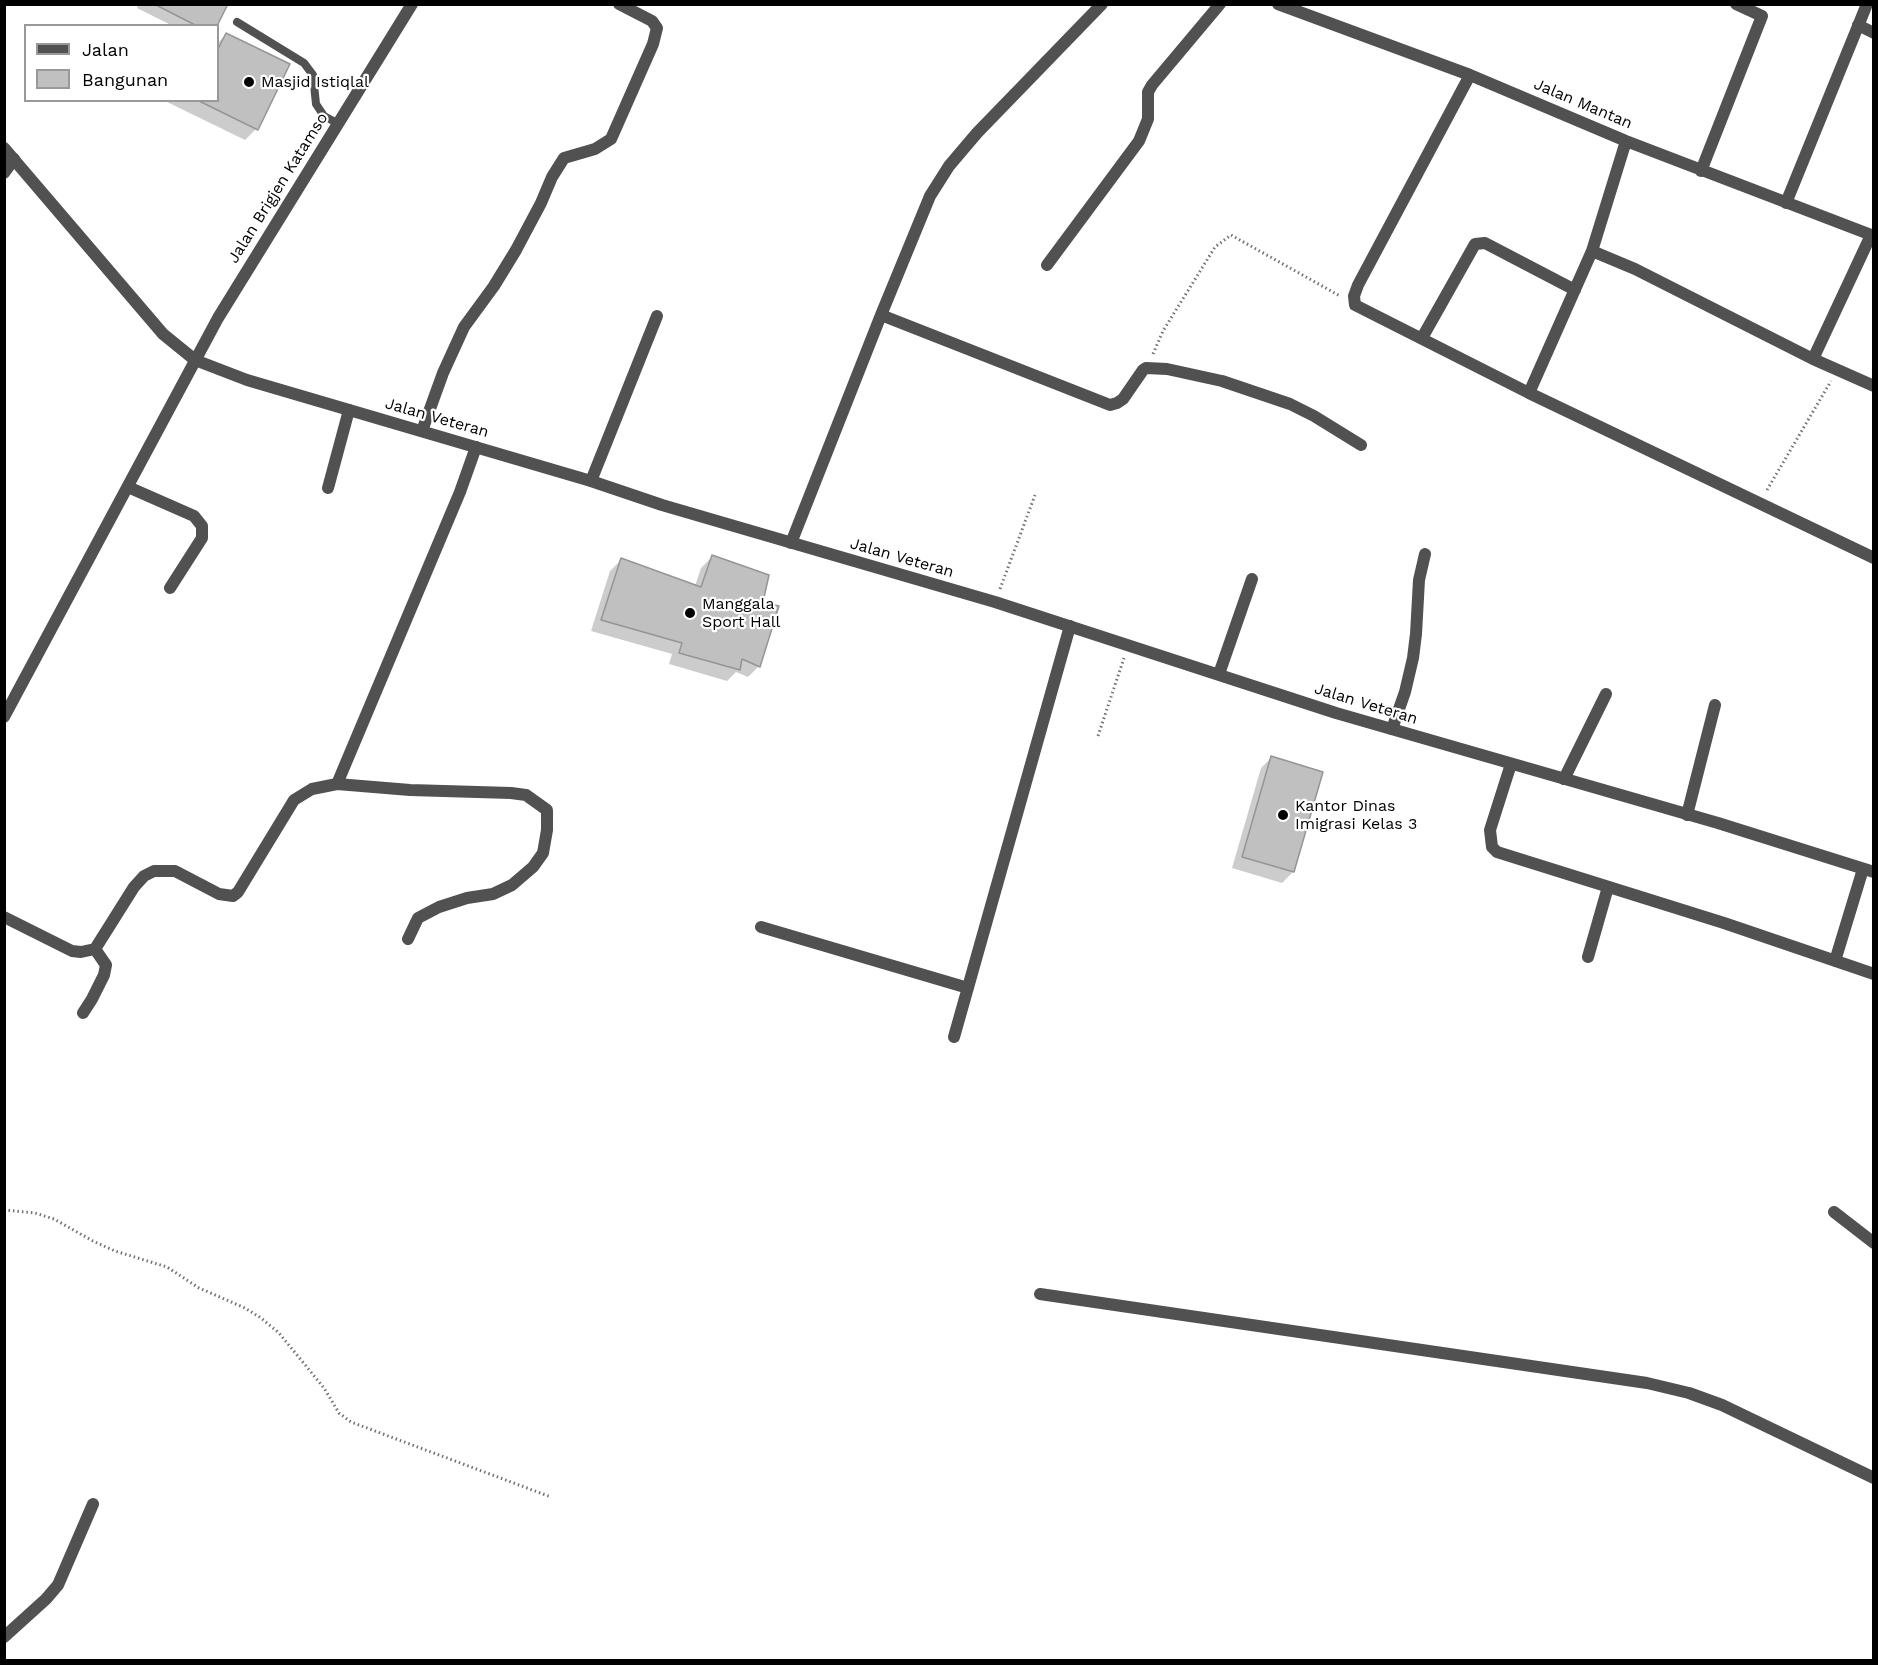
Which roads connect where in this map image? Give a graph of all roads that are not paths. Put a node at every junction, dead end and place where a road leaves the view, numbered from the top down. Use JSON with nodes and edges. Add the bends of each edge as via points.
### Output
{"nodes":[{"id":1,"x":412,"y":4,"type":"edge"},
{"id":2,"x":619,"y":4,"type":"edge"},
{"id":3,"x":1102,"y":4,"type":"edge"},
{"id":4,"x":1220,"y":4,"type":"edge"},
{"id":5,"x":1278,"y":4,"type":"edge"},
{"id":6,"x":1736,"y":4,"type":"edge"},
{"id":7,"x":1867,"y":4,"type":"edge"},
{"id":8,"x":1764,"y":10,"type":"edge"},
{"id":9,"x":237,"y":22,"type":"dead end"},
{"id":10,"x":1858,"y":25,"type":"junction"},
{"id":11,"x":1874,"y":33,"type":"edge"},
{"id":12,"x":1470,"y":75,"type":"junction"},
{"id":13,"x":337,"y":123,"type":"junction"},
{"id":14,"x":1626,"y":141,"type":"junction"},
{"id":15,"x":4,"y":148,"type":"edge"},
{"id":16,"x":14,"y":159,"type":"junction"},
{"id":17,"x":1701,"y":171,"type":"junction"},
{"id":18,"x":4,"y":173,"type":"edge"},
{"id":19,"x":1786,"y":203,"type":"junction"},
{"id":20,"x":1872,"y":235,"type":"edge"},
{"id":21,"x":1592,"y":251,"type":"junction"},
{"id":22,"x":1047,"y":265,"type":"dead end"},
{"id":23,"x":1575,"y":290,"type":"junction"},
{"id":24,"x":881,"y":315,"type":"junction"},
{"id":25,"x":657,"y":316,"type":"dead end"},
{"id":26,"x":1422,"y":338,"type":"junction"},
{"id":27,"x":1813,"y":359,"type":"junction"},
{"id":28,"x":195,"y":360,"type":"junction"},
{"id":29,"x":1874,"y":386,"type":"edge"},
{"id":30,"x":1529,"y":393,"type":"junction"},
{"id":31,"x":349,"y":410,"type":"junction"},
{"id":32,"x":422,"y":431,"type":"junction"},
{"id":33,"x":1361,"y":445,"type":"dead end"},
{"id":34,"x":476,"y":447,"type":"junction"},
{"id":35,"x":591,"y":482,"type":"junction"},
{"id":36,"x":128,"y":487,"type":"junction"},
{"id":37,"x":328,"y":488,"type":"dead end"},
{"id":38,"x":791,"y":543,"type":"junction"},
{"id":39,"x":1425,"y":554,"type":"dead end"},
{"id":40,"x":1874,"y":558,"type":"edge"},
{"id":41,"x":1252,"y":579,"type":"dead end"},
{"id":42,"x":170,"y":588,"type":"dead end"},
{"id":43,"x":1070,"y":626,"type":"junction"},
{"id":44,"x":1219,"y":674,"type":"junction"},
{"id":45,"x":1606,"y":694,"type":"dead end"},
{"id":46,"x":1715,"y":705,"type":"dead end"},
{"id":47,"x":4,"y":717,"type":"edge"},
{"id":48,"x":1392,"y":729,"type":"junction"},
{"id":49,"x":1511,"y":764,"type":"junction"},
{"id":50,"x":1564,"y":779,"type":"junction"},
{"id":51,"x":337,"y":784,"type":"junction"},
{"id":52,"x":1687,"y":815,"type":"junction"},
{"id":53,"x":1868,"y":871,"type":"edge"},
{"id":54,"x":1608,"y":887,"type":"junction"},
{"id":55,"x":4,"y":917,"type":"edge"},
{"id":56,"x":761,"y":927,"type":"dead end"},
{"id":57,"x":408,"y":939,"type":"dead end"},
{"id":58,"x":95,"y":949,"type":"junction"},
{"id":59,"x":1588,"y":957,"type":"dead end"},
{"id":60,"x":1835,"y":961,"type":"junction"},
{"id":61,"x":1874,"y":974,"type":"edge"},
{"id":62,"x":968,"y":988,"type":"junction"},
{"id":63,"x":83,"y":1013,"type":"dead end"},
{"id":64,"x":954,"y":1037,"type":"dead end"},
{"id":65,"x":1834,"y":1212,"type":"dead end"},
{"id":66,"x":1874,"y":1243,"type":"edge"},
{"id":67,"x":1040,"y":1294,"type":"dead end"},
{"id":68,"x":1874,"y":1478,"type":"edge"},
{"id":69,"x":93,"y":1504,"type":"dead end"},
{"id":70,"x":4,"y":1637,"type":"edge"}],
"edges":[{"from":1,"to":13,"type":"street","name":"Jalan Brigjen Katamso"},
{"from":2,"to":32,"type":"street","via":[[652,21],[657,28],[610,140],[564,158],[516,250],[464,327]]},
{"from":3,"to":24,"type":"street","via":[[1013,93],[950,166],[930,196]]},
{"from":4,"to":22,"type":"street","via":[[1152,85],[1148,92],[1148,119],[1139,141]]},
{"from":5,"to":12,"type":"street","name":"Jalan Mantan"},
{"from":6,"to":8,"type":"street"},
{"from":7,"to":10,"type":"street"},
{"from":8,"to":17,"type":"street"},
{"from":9,"to":13,"type":"lane","via":[[304,63],[313,75],[316,104],[324,116]]},
{"from":10,"to":11,"type":"street"},
{"from":10,"to":19,"type":"street"},
{"from":12,"to":14,"type":"street","name":"Jalan Mantan"},
{"from":12,"to":26,"type":"street","via":[[1354,296],[1355,304]]},
{"from":13,"to":28,"type":"street","name":"Jalan Brigjen Katamso"},
{"from":14,"to":17,"type":"street","name":"Jalan Mantan"},
{"from":14,"to":21,"type":"street"},
{"from":15,"to":16,"type":"street","name":"Jalan Veteran"},
{"from":16,"to":18,"type":"street"},
{"from":16,"to":28,"type":"street","name":"Jalan Veteran","via":[[163,334]]},
{"from":17,"to":19,"type":"street","name":"Jalan Mantan"},
{"from":19,"to":20,"type":"street","name":"Jalan Mantan"},
{"from":20,"to":27,"type":"street"},
{"from":21,"to":23,"type":"street"},
{"from":21,"to":27,"type":"street"},
{"from":23,"to":26,"type":"street","via":[[1485,243],[1474,244]]},
{"from":23,"to":30,"type":"street"},
{"from":24,"to":33,"type":"street","via":[[1110,405],[1123,399],[1139,372],[1146,368],[1167,369],[1222,381],[1290,404]]},
{"from":24,"to":38,"type":"street"},
{"from":25,"to":35,"type":"street"},
{"from":26,"to":30,"type":"street"},
{"from":27,"to":29,"type":"street"},
{"from":28,"to":31,"type":"street","name":"Jalan Veteran"},
{"from":28,"to":36,"type":"street","name":"Jalan Brigjen Katamso"},
{"from":30,"to":40,"type":"street"},
{"from":31,"to":32,"type":"street","name":"Jalan Veteran"},
{"from":31,"to":37,"type":"street"},
{"from":32,"to":34,"type":"street","name":"Jalan Veteran"},
{"from":34,"to":35,"type":"street","name":"Jalan Veteran"},
{"from":34,"to":51,"type":"street"},
{"from":35,"to":38,"type":"street","name":"Jalan Veteran"},
{"from":36,"to":42,"type":"street","via":[[194,516],[202,526],[202,538]]},
{"from":36,"to":47,"type":"street","name":"Jalan Brigjen Katamso"},
{"from":38,"to":43,"type":"street","name":"Jalan Veteran"},
{"from":39,"to":48,"type":"street","via":[[1413,658]]},
{"from":41,"to":44,"type":"street"},
{"from":43,"to":44,"type":"street","name":"Jalan Veteran"},
{"from":43,"to":62,"type":"street"},
{"from":44,"to":48,"type":"street","name":"Jalan Veteran"},
{"from":45,"to":50,"type":"street"},
{"from":46,"to":52,"type":"street"},
{"from":48,"to":49,"type":"street","name":"Jalan Veteran"},
{"from":49,"to":50,"type":"street","name":"Jalan Veteran"},
{"from":49,"to":54,"type":"street","via":[[1490,830],[1492,847],[1497,852]]},
{"from":50,"to":52,"type":"street","name":"Jalan Veteran"},
{"from":51,"to":57,"type":"street","via":[[519,794],[547,810],[543,853],[533,867],[512,885],[493,894],[457,901],[418,918]]},
{"from":51,"to":58,"type":"street","via":[[312,789],[294,800],[238,892],[232,896],[219,894],[175,871],[154,871],[134,887]]},
{"from":52,"to":53,"type":"street","name":"Jalan Veteran"},
{"from":53,"to":60,"type":"street"},
{"from":54,"to":59,"type":"street"},
{"from":54,"to":60,"type":"street"},
{"from":55,"to":58,"type":"street","via":[[72,951]]},
{"from":56,"to":62,"type":"street"},
{"from":58,"to":63,"type":"street","via":[[106,965]]},
{"from":60,"to":61,"type":"street"},
{"from":62,"to":64,"type":"street"},
{"from":65,"to":66,"type":"street"},
{"from":67,"to":68,"type":"street","via":[[1647,1383],[1722,1405]]},
{"from":69,"to":70,"type":"street","via":[[58,1585]]}]}
